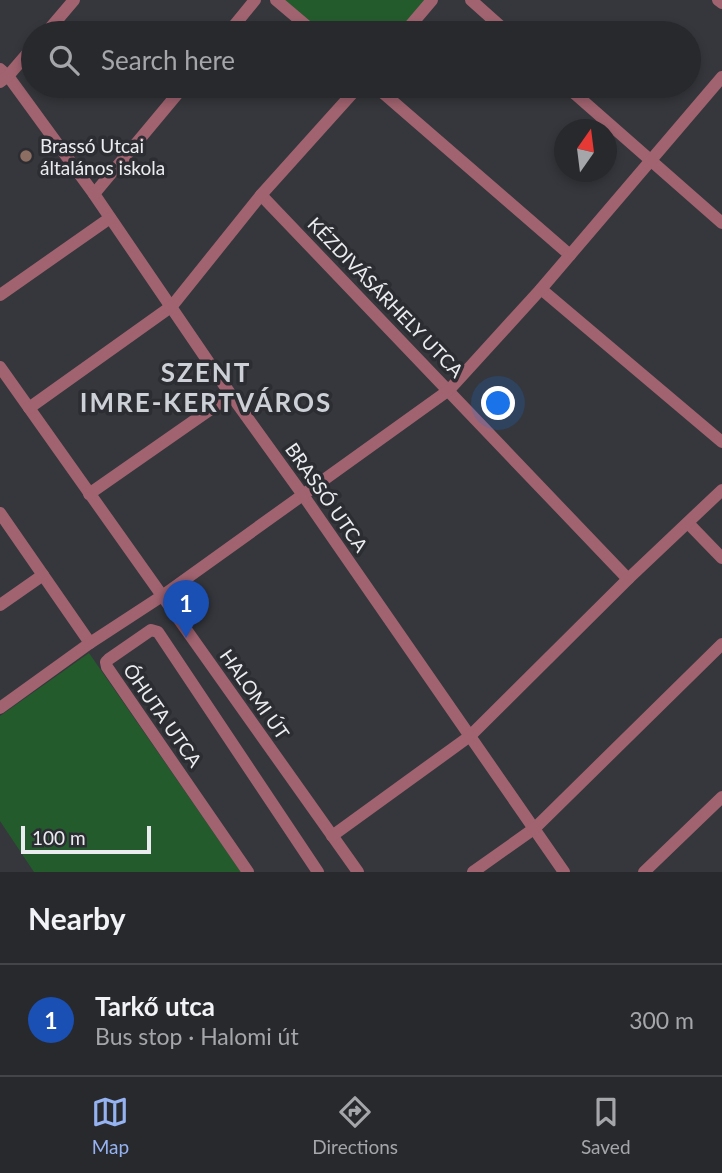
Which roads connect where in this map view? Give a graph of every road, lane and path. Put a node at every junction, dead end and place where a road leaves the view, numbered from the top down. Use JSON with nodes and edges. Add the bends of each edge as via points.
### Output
{"nodes":[{"id":1,"x":74,"y":0,"type":"edge"},
{"id":2,"x":255,"y":0,"type":"edge"},
{"id":3,"x":276,"y":0,"type":"edge"},
{"id":4,"x":432,"y":0,"type":"edge"},
{"id":5,"x":471,"y":0,"type":"edge"},
{"id":6,"x":56,"y":21,"type":"edge"},
{"id":7,"x":238,"y":21,"type":"edge"},
{"id":8,"x":301,"y":21,"type":"edge"},
{"id":9,"x":414,"y":21,"type":"edge"},
{"id":10,"x":495,"y":21,"type":"edge"},
{"id":11,"x":21,"y":58,"type":"edge"},
{"id":12,"x":3,"y":75,"type":"edge"},
{"id":13,"x":722,"y":77,"type":"edge"},
{"id":14,"x":174,"y":98,"type":"edge"},
{"id":15,"x":348,"y":98,"type":"edge"},
{"id":16,"x":389,"y":98,"type":"edge"},
{"id":17,"x":579,"y":98,"type":"edge"},
{"id":18,"x":649,"y":160,"type":"junction"},
{"id":19,"x":94,"y":194,"type":"junction"},
{"id":20,"x":261,"y":195,"type":"junction"},
{"id":21,"x":110,"y":218,"type":"junction"},
{"id":22,"x":722,"y":223,"type":"edge"},
{"id":23,"x":570,"y":255,"type":"junction"},
{"id":24,"x":541,"y":289,"type":"junction"},
{"id":25,"x":0,"y":295,"type":"edge"},
{"id":26,"x":172,"y":306,"type":"junction"},
{"id":27,"x":0,"y":368,"type":"edge"},
{"id":28,"x":449,"y":390,"type":"junction"},
{"id":29,"x":231,"y":395,"type":"junction"},
{"id":30,"x":29,"y":408,"type":"junction"},
{"id":31,"x":722,"y":442,"type":"edge"},
{"id":32,"x":722,"y":490,"type":"edge"},
{"id":33,"x":89,"y":494,"type":"junction"},
{"id":34,"x":303,"y":495,"type":"junction"},
{"id":35,"x":0,"y":513,"type":"edge"},
{"id":36,"x":688,"y":523,"type":"junction"},
{"id":37,"x":722,"y":558,"type":"edge"},
{"id":38,"x":43,"y":575,"type":"junction"},
{"id":39,"x":628,"y":579,"type":"junction"},
{"id":40,"x":162,"y":596,"type":"junction"},
{"id":41,"x":0,"y":605,"type":"edge"},
{"id":42,"x":138,"y":612,"type":"junction"},
{"id":43,"x":151,"y":630,"type":"junction"},
{"id":44,"x":90,"y":643,"type":"junction"},
{"id":45,"x":722,"y":644,"type":"edge"},
{"id":46,"x":0,"y":708,"type":"edge"},
{"id":47,"x":470,"y":736,"type":"junction"},
{"id":48,"x":722,"y":797,"type":"edge"},
{"id":49,"x":535,"y":828,"type":"junction"},
{"id":50,"x":332,"y":836,"type":"junction"},
{"id":51,"x":248,"y":872,"type":"edge"},
{"id":52,"x":318,"y":872,"type":"edge"},
{"id":53,"x":358,"y":872,"type":"edge"},
{"id":54,"x":474,"y":872,"type":"edge"},
{"id":55,"x":564,"y":872,"type":"edge"},
{"id":56,"x":644,"y":872,"type":"edge"}],
"edges":[{"from":1,"to":6,"type":"street"},
{"from":2,"to":7,"type":"street"},
{"from":3,"to":8,"type":"street"},
{"from":4,"to":9,"type":"street"},
{"from":5,"to":10,"type":"street"},
{"from":11,"to":12,"type":"street"},
{"from":12,"to":19,"type":"street","name":"BRASSÓ UTCA"},
{"from":13,"to":18,"type":"street"},
{"from":14,"to":19,"type":"street"},
{"from":15,"to":20,"type":"street"},
{"from":16,"to":23,"type":"street"},
{"from":17,"to":18,"type":"street"},
{"from":18,"to":22,"type":"street"},
{"from":18,"to":23,"type":"street"},
{"from":19,"to":21,"type":"street","name":"BRASSÓ UTCA"},
{"from":20,"to":26,"type":"street"},
{"from":20,"to":28,"type":"street","name":"KÉZDIVÁSÁRHELY UTCA"},
{"from":21,"to":25,"type":"street"},
{"from":21,"to":26,"type":"street","name":"BRASSÓ UTCA"},
{"from":23,"to":24,"type":"street"},
{"from":24,"to":28,"type":"street"},
{"from":24,"to":31,"type":"street"},
{"from":26,"to":29,"type":"street","name":"BRASSÓ UTCA"},
{"from":26,"to":30,"type":"street"},
{"from":27,"to":30,"type":"street","name":"HALOMI ÚT"},
{"from":28,"to":34,"type":"street"},
{"from":28,"to":39,"type":"street","name":"KÉZDIVÁSÁRHELY UTCA"},
{"from":29,"to":33,"type":"street"},
{"from":29,"to":34,"type":"street","name":"BRASSÓ UTCA"},
{"from":30,"to":33,"type":"street","name":"HALOMI ÚT"},
{"from":32,"to":36,"type":"street"},
{"from":33,"to":40,"type":"street","name":"HALOMI ÚT"},
{"from":34,"to":40,"type":"street"},
{"from":34,"to":47,"type":"street","name":"BRASSÓ UTCA"},
{"from":35,"to":38,"type":"street"},
{"from":36,"to":37,"type":"street"},
{"from":36,"to":39,"type":"street"},
{"from":38,"to":41,"type":"street"},
{"from":38,"to":44,"type":"street"},
{"from":39,"to":47,"type":"street"},
{"from":40,"to":42,"type":"street"},
{"from":40,"to":50,"type":"street","name":"HALOMI ÚT"},
{"from":42,"to":43,"type":"street"},
{"from":42,"to":44,"type":"street"},
{"from":43,"to":51,"type":"street","name":"ÓHUTA UTCA","via":[[109,659],[107,667]]},
{"from":43,"to":52,"type":"street","via":[[158,632],[204,698]]},
{"from":44,"to":46,"type":"street"},
{"from":45,"to":49,"type":"street"},
{"from":47,"to":49,"type":"street","name":"BRASSÓ UTCA"},
{"from":47,"to":50,"type":"street"},
{"from":48,"to":56,"type":"street"},
{"from":49,"to":54,"type":"street"},
{"from":49,"to":55,"type":"street","name":"BRASSÓ UTCA"},
{"from":50,"to":53,"type":"street","name":"HALOMI ÚT"}]}
